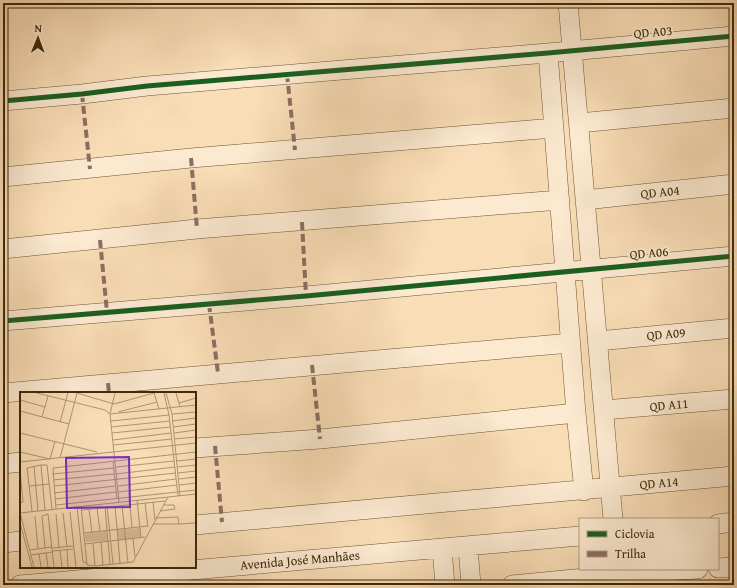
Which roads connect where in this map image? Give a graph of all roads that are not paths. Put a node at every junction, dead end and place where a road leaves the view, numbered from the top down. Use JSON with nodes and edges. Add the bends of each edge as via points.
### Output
{"nodes":[{"id":1,"x":568,"y":3,"type":"edge"},
{"id":2,"x":734,"y":36,"type":"edge"},
{"id":3,"x":574,"y":51,"type":"junction"},
{"id":4,"x":548,"y":53,"type":"junction"},
{"id":5,"x":3,"y":101,"type":"edge"},
{"id":6,"x":734,"y":108,"type":"edge"},
{"id":7,"x":579,"y":123,"type":"junction"},
{"id":8,"x":554,"y":128,"type":"junction"},
{"id":9,"x":3,"y":177,"type":"edge"},
{"id":10,"x":734,"y":184,"type":"edge"},
{"id":11,"x":560,"y":200,"type":"junction"},
{"id":12,"x":585,"y":200,"type":"junction"},
{"id":13,"x":3,"y":249,"type":"edge"},
{"id":14,"x":734,"y":256,"type":"edge"},
{"id":15,"x":591,"y":269,"type":"junction"},
{"id":16,"x":566,"y":272,"type":"junction"},
{"id":17,"x":3,"y":321,"type":"edge"},
{"id":18,"x":734,"y":328,"type":"edge"},
{"id":19,"x":598,"y":341,"type":"junction"},
{"id":20,"x":571,"y":343,"type":"junction"},
{"id":21,"x":3,"y":393,"type":"edge"},
{"id":22,"x":734,"y":399,"type":"edge"},
{"id":23,"x":604,"y":410,"type":"junction"},
{"id":24,"x":576,"y":413,"type":"junction"},
{"id":25,"x":196,"y":448,"type":"edge"},
{"id":26,"x":20,"y":462,"type":"edge"},
{"id":27,"x":3,"y":464,"type":"edge"},
{"id":28,"x":734,"y":476,"type":"edge"},
{"id":29,"x":611,"y":488,"type":"junction"},
{"id":30,"x":584,"y":491,"type":"junction"},
{"id":31,"x":613,"y":518,"type":"edge"},
{"id":32,"x":734,"y":522,"type":"edge"},
{"id":33,"x":719,"y":524,"type":"edge"},
{"id":34,"x":196,"y":525,"type":"edge"},
{"id":35,"x":579,"y":536,"type":"edge"},
{"id":36,"x":20,"y":542,"type":"edge"},
{"id":37,"x":3,"y":543,"type":"edge"},
{"id":38,"x":468,"y":547,"type":"junction"},
{"id":39,"x":442,"y":549,"type":"junction"},
{"id":40,"x":734,"y":567,"type":"edge"},
{"id":41,"x":719,"y":568,"type":"edge"},
{"id":42,"x":690,"y":570,"type":"edge"},
{"id":43,"x":648,"y":575,"type":"edge"},
{"id":44,"x":169,"y":579,"type":"edge"},
{"id":45,"x":121,"y":580,"type":"edge"},
{"id":46,"x":560,"y":582,"type":"edge"},
{"id":47,"x":20,"y":585,"type":"edge"},
{"id":48,"x":446,"y":585,"type":"edge"},
{"id":49,"x":471,"y":585,"type":"edge"},
{"id":50,"x":512,"y":585,"type":"edge"}],
"edges":[{"from":1,"to":3,"type":"street"},
{"from":2,"to":3,"type":"street","name":"QD A03"},
{"from":3,"to":4,"type":"street","name":"QD A03"},
{"from":3,"to":7,"type":"street"},
{"from":4,"to":5,"type":"street","name":"QD A03","via":[[272,75]]},
{"from":4,"to":8,"type":"street"},
{"from":6,"to":7,"type":"street"},
{"from":7,"to":12,"type":"street"},
{"from":8,"to":9,"type":"street","via":[[191,158]]},
{"from":8,"to":11,"type":"street"},
{"from":10,"to":12,"type":"street","name":"QD A04"},
{"from":11,"to":13,"type":"street","via":[[196,229]]},
{"from":11,"to":16,"type":"street"},
{"from":12,"to":15,"type":"street"},
{"from":14,"to":15,"type":"street","name":"QD A06"},
{"from":15,"to":16,"type":"street","name":"QD A06"},
{"from":15,"to":19,"type":"street"},
{"from":16,"to":17,"type":"street","name":"QD A06"},
{"from":16,"to":20,"type":"street"},
{"from":18,"to":19,"type":"street","name":"QD A09"},
{"from":19,"to":23,"type":"street"},
{"from":20,"to":21,"type":"street"},
{"from":20,"to":24,"type":"street"},
{"from":22,"to":23,"type":"street","name":"QD A11"},
{"from":23,"to":29,"type":"street"},
{"from":24,"to":25,"type":"street","via":[[320,439]]},
{"from":24,"to":30,"type":"street"},
{"from":26,"to":27,"type":"street"},
{"from":28,"to":29,"type":"street","name":"QD A14"},
{"from":29,"to":30,"type":"street","name":"QD A14"},
{"from":29,"to":31,"type":"street"},
{"from":30,"to":34,"type":"street","name":"QD A14"},
{"from":32,"to":33,"type":"street"},
{"from":35,"to":38,"type":"street","name":"Avenida José Manhães"},
{"from":36,"to":37,"type":"street"},
{"from":38,"to":39,"type":"street","name":"Avenida José Manhães"},
{"from":38,"to":49,"type":"street"},
{"from":39,"to":44,"type":"street","name":"Avenida José Manhães"},
{"from":39,"to":48,"type":"street"},
{"from":40,"to":41,"type":"street"},
{"from":42,"to":43,"type":"street"},
{"from":43,"to":46,"type":"street"},
{"from":44,"to":45,"type":"street","name":"Avenida José Manhães"},
{"from":45,"to":47,"type":"street","name":"Avenida José Manhães"},
{"from":46,"to":50,"type":"street"}]}
